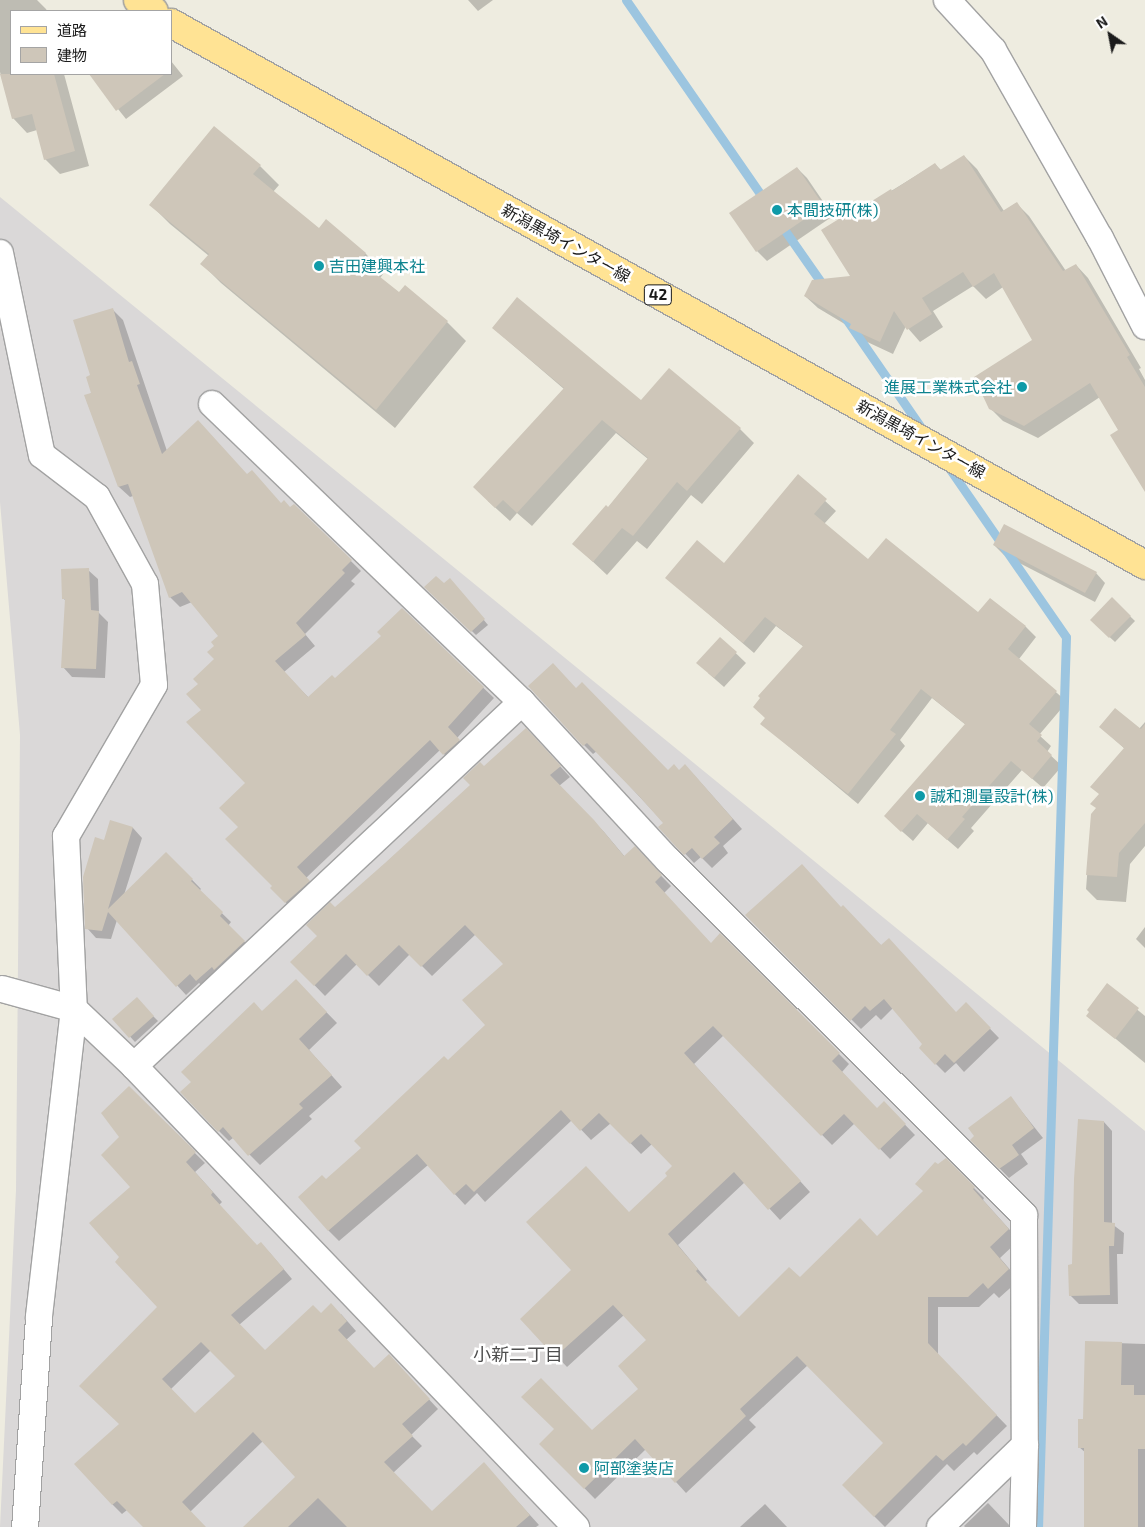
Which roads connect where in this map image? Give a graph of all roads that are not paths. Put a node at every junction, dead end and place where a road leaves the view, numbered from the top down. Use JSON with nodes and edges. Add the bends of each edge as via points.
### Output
{"nodes":[{"id":1,"x":138,"y":0,"type":"edge"},
{"id":2,"x":947,"y":0,"type":"edge"},
{"id":3,"x":153,"y":10,"type":"edge"},
{"id":4,"x":172,"y":24,"type":"edge"},
{"id":5,"x":0,"y":253,"type":"edge"},
{"id":6,"x":1145,"y":326,"type":"edge"},
{"id":7,"x":212,"y":404,"type":"dead end"},
{"id":8,"x":1145,"y":565,"type":"edge"},
{"id":9,"x":522,"y":702,"type":"junction"},
{"id":10,"x":2,"y":988,"type":"dead end"},
{"id":11,"x":74,"y":1009,"type":"junction"},
{"id":12,"x":134,"y":1066,"type":"junction"},
{"id":13,"x":1025,"y":1445,"type":"junction"},
{"id":14,"x":25,"y":1527,"type":"edge"},
{"id":15,"x":576,"y":1527,"type":"edge"},
{"id":16,"x":940,"y":1527,"type":"edge"},
{"id":17,"x":1023,"y":1527,"type":"edge"}],
"edges":[{"from":1,"to":3,"type":"main road"},
{"from":2,"to":6,"type":"street","via":[[993,50],[1100,238]]},
{"from":4,"to":8,"type":"main road","name":"新潟黒埼インター線","number":"42"},
{"from":5,"to":11,"type":"street","via":[[42,455],[97,497],[145,584],[154,685],[66,836]]},
{"from":7,"to":9,"type":"street"},
{"from":9,"to":12,"type":"street"},
{"from":9,"to":13,"type":"street","via":[[668,860],[1024,1215]]},
{"from":10,"to":11,"type":"street"},
{"from":11,"to":12,"type":"street"},
{"from":11,"to":14,"type":"street","via":[[39,1318]]},
{"from":12,"to":15,"type":"street"},
{"from":13,"to":16,"type":"street"},
{"from":13,"to":17,"type":"street"}]}
